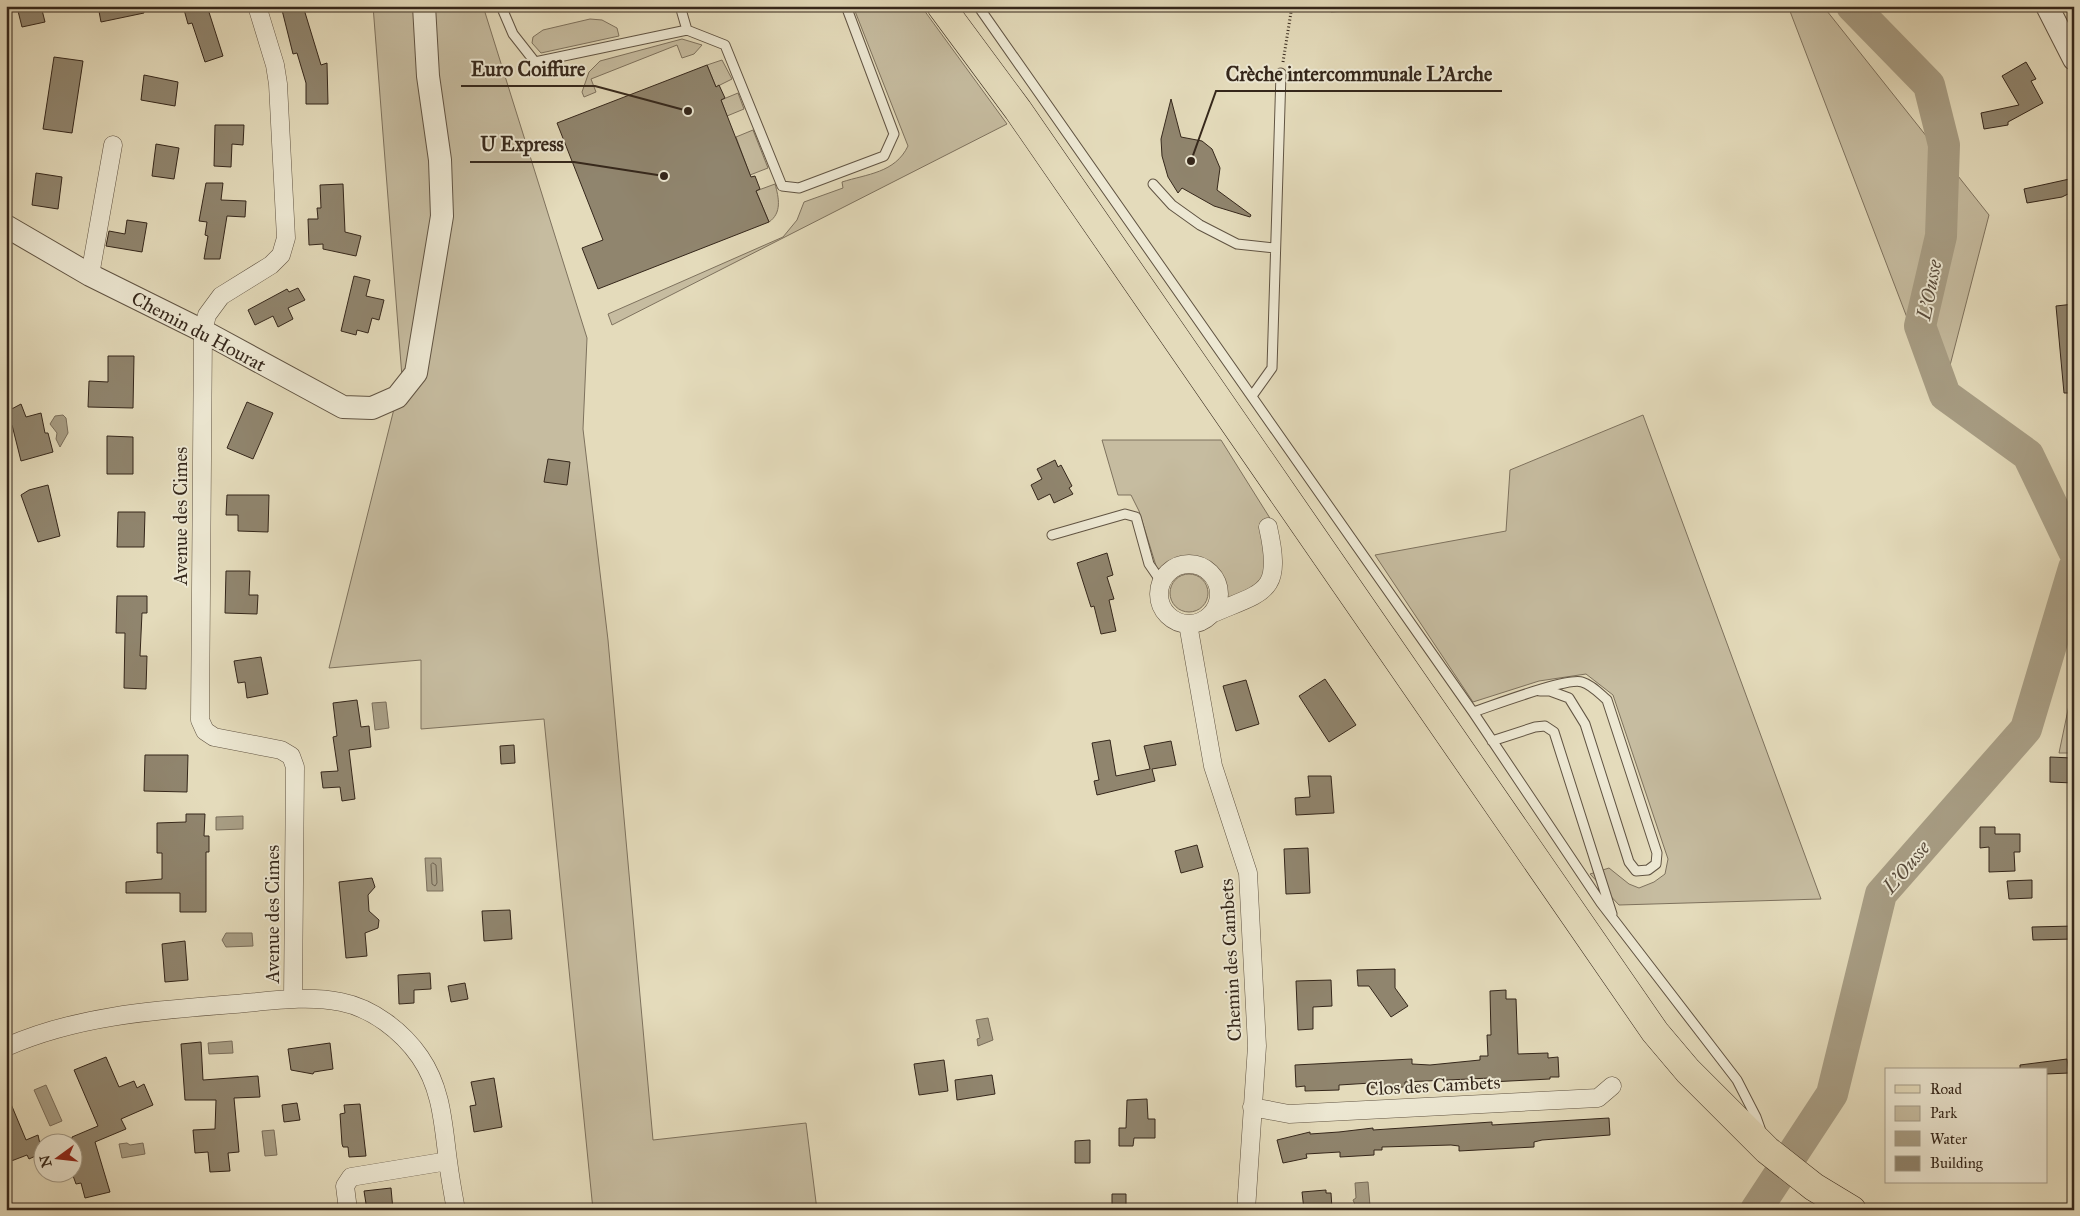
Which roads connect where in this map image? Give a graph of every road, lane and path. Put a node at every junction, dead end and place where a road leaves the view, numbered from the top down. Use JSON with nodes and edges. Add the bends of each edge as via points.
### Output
{"nodes":[{"id":1,"x":257,"y":6,"type":"edge"},
{"id":2,"x":424,"y":6,"type":"edge"},
{"id":3,"x":501,"y":6,"type":"edge"},
{"id":4,"x":680,"y":6,"type":"edge"},
{"id":5,"x":846,"y":6,"type":"edge"},
{"id":6,"x":941,"y":6,"type":"edge"},
{"id":7,"x":978,"y":6,"type":"edge"},
{"id":8,"x":1292,"y":6,"type":"edge"},
{"id":9,"x":2047,"y":6,"type":"edge"},
{"id":10,"x":688,"y":30,"type":"junction"},
{"id":11,"x":2074,"y":59,"type":"edge"},
{"id":12,"x":1281,"y":72,"type":"joint"},
{"id":13,"x":113,"y":145,"type":"dead end"},
{"id":14,"x":1153,"y":184,"type":"dead end"},
{"id":15,"x":6,"y":226,"type":"edge"},
{"id":16,"x":1274,"y":248,"type":"junction"},
{"id":17,"x":90,"y":275,"type":"junction"},
{"id":18,"x":203,"y":331,"type":"junction"},
{"id":19,"x":1252,"y":396,"type":"junction"},
{"id":20,"x":1268,"y":527,"type":"dead end"},
{"id":21,"x":1052,"y":535,"type":"dead end"},
{"id":22,"x":1162,"y":583,"type":"junction"},
{"id":23,"x":1211,"y":614,"type":"junction"},
{"id":24,"x":1188,"y":624,"type":"junction"},
{"id":25,"x":1540,"y":691,"type":"junction"},
{"id":26,"x":1472,"y":712,"type":"junction"},
{"id":27,"x":1492,"y":741,"type":"junction"},
{"id":28,"x":1614,"y":920,"type":"junction"},
{"id":29,"x":293,"y":999,"type":"junction"},
{"id":30,"x":6,"y":1047,"type":"edge"},
{"id":31,"x":1612,"y":1086,"type":"dead end"},
{"id":32,"x":1252,"y":1108,"type":"junction"},
{"id":33,"x":1771,"y":1153,"type":"junction"},
{"id":34,"x":448,"y":1161,"type":"junction"},
{"id":35,"x":348,"y":1210,"type":"edge"},
{"id":36,"x":456,"y":1210,"type":"edge"},
{"id":37,"x":1246,"y":1210,"type":"edge"},
{"id":38,"x":1852,"y":1210,"type":"edge"}],
"edges":[{"from":1,"to":18,"type":"street","name":"Avenue des Cimes","via":[[278,84],[286,238],[280,255],[271,265],[221,296],[208,315]]},
{"from":2,"to":18,"type":"street","name":"Chemin du Hourat","via":[[428,76],[440,160],[442,216],[416,373],[396,397],[372,408],[343,407]]},
{"from":3,"to":10,"type":"lane","via":[[513,34],[535,62]]},
{"from":4,"to":10,"type":"lane"},
{"from":5,"to":10,"type":"lane","via":[[894,134],[884,156],[799,188],[782,186],[725,45]]},
{"from":6,"to":33,"type":"main road","via":[[1018,110],[1655,1032],[1688,1071]]},
{"from":7,"to":19,"type":"lane"},
{"from":8,"to":12,"type":"path"},
{"from":9,"to":11,"type":"street"},
{"from":12,"to":16,"type":"lane"},
{"from":13,"to":17,"type":"street"},
{"from":14,"to":16,"type":"lane","via":[[1172,205],[1200,225],[1237,244]]},
{"from":15,"to":17,"type":"street","name":"Chemin du Hourat"},
{"from":16,"to":19,"type":"lane","via":[[1272,368]]},
{"from":17,"to":18,"type":"street","name":"Chemin du Hourat"},
{"from":18,"to":29,"type":"street","name":"Avenue des Cimes","via":[[200,720],[205,731],[214,737],[281,750],[291,756],[294,767]]},
{"from":19,"to":26,"type":"lane"},
{"from":20,"to":23,"type":"street","via":[[1272,544],[1272,580],[1262,593]]},
{"from":21,"to":22,"type":"lane","via":[[1125,514],[1136,517],[1150,564]]},
{"from":22,"to":23,"type":"street","via":[[1167,574],[1185,564],[1205,569],[1218,585],[1217,606]]},
{"from":22,"to":24,"type":"street","via":[[1159,592],[1164,610],[1171,618]]},
{"from":23,"to":24,"type":"street","via":[[1205,620]]},
{"from":24,"to":32,"type":"street","name":"Chemin des Cambets","via":[[1213,766],[1248,873],[1257,1046]]},
{"from":25,"to":25,"type":"lane","via":[[1569,698],[1585,724],[1629,862],[1636,871],[1648,870],[1656,864],[1658,853],[1607,700],[1580,681]]},
{"from":25,"to":26,"type":"lane"},
{"from":26,"to":27,"type":"lane"},
{"from":27,"to":28,"type":"lane"},
{"from":27,"to":28,"type":"lane","via":[[1535,727],[1545,726],[1554,732]]},
{"from":28,"to":33,"type":"lane","via":[[1737,1080]]},
{"from":29,"to":30,"type":"street","via":[[135,1012],[35,1034]]},
{"from":29,"to":34,"type":"street","via":[[340,1002],[364,1009],[403,1038],[426,1066],[438,1092]]},
{"from":31,"to":32,"type":"street","name":"Clos des Cambets","via":[[1598,1098],[1588,1099],[1288,1114]]},
{"from":32,"to":37,"type":"street","name":"Chemin des Cambets"},
{"from":33,"to":38,"type":"main road","via":[[1814,1187]]},
{"from":34,"to":35,"type":"street","via":[[351,1177],[345,1186]]},
{"from":34,"to":36,"type":"street"}]}
